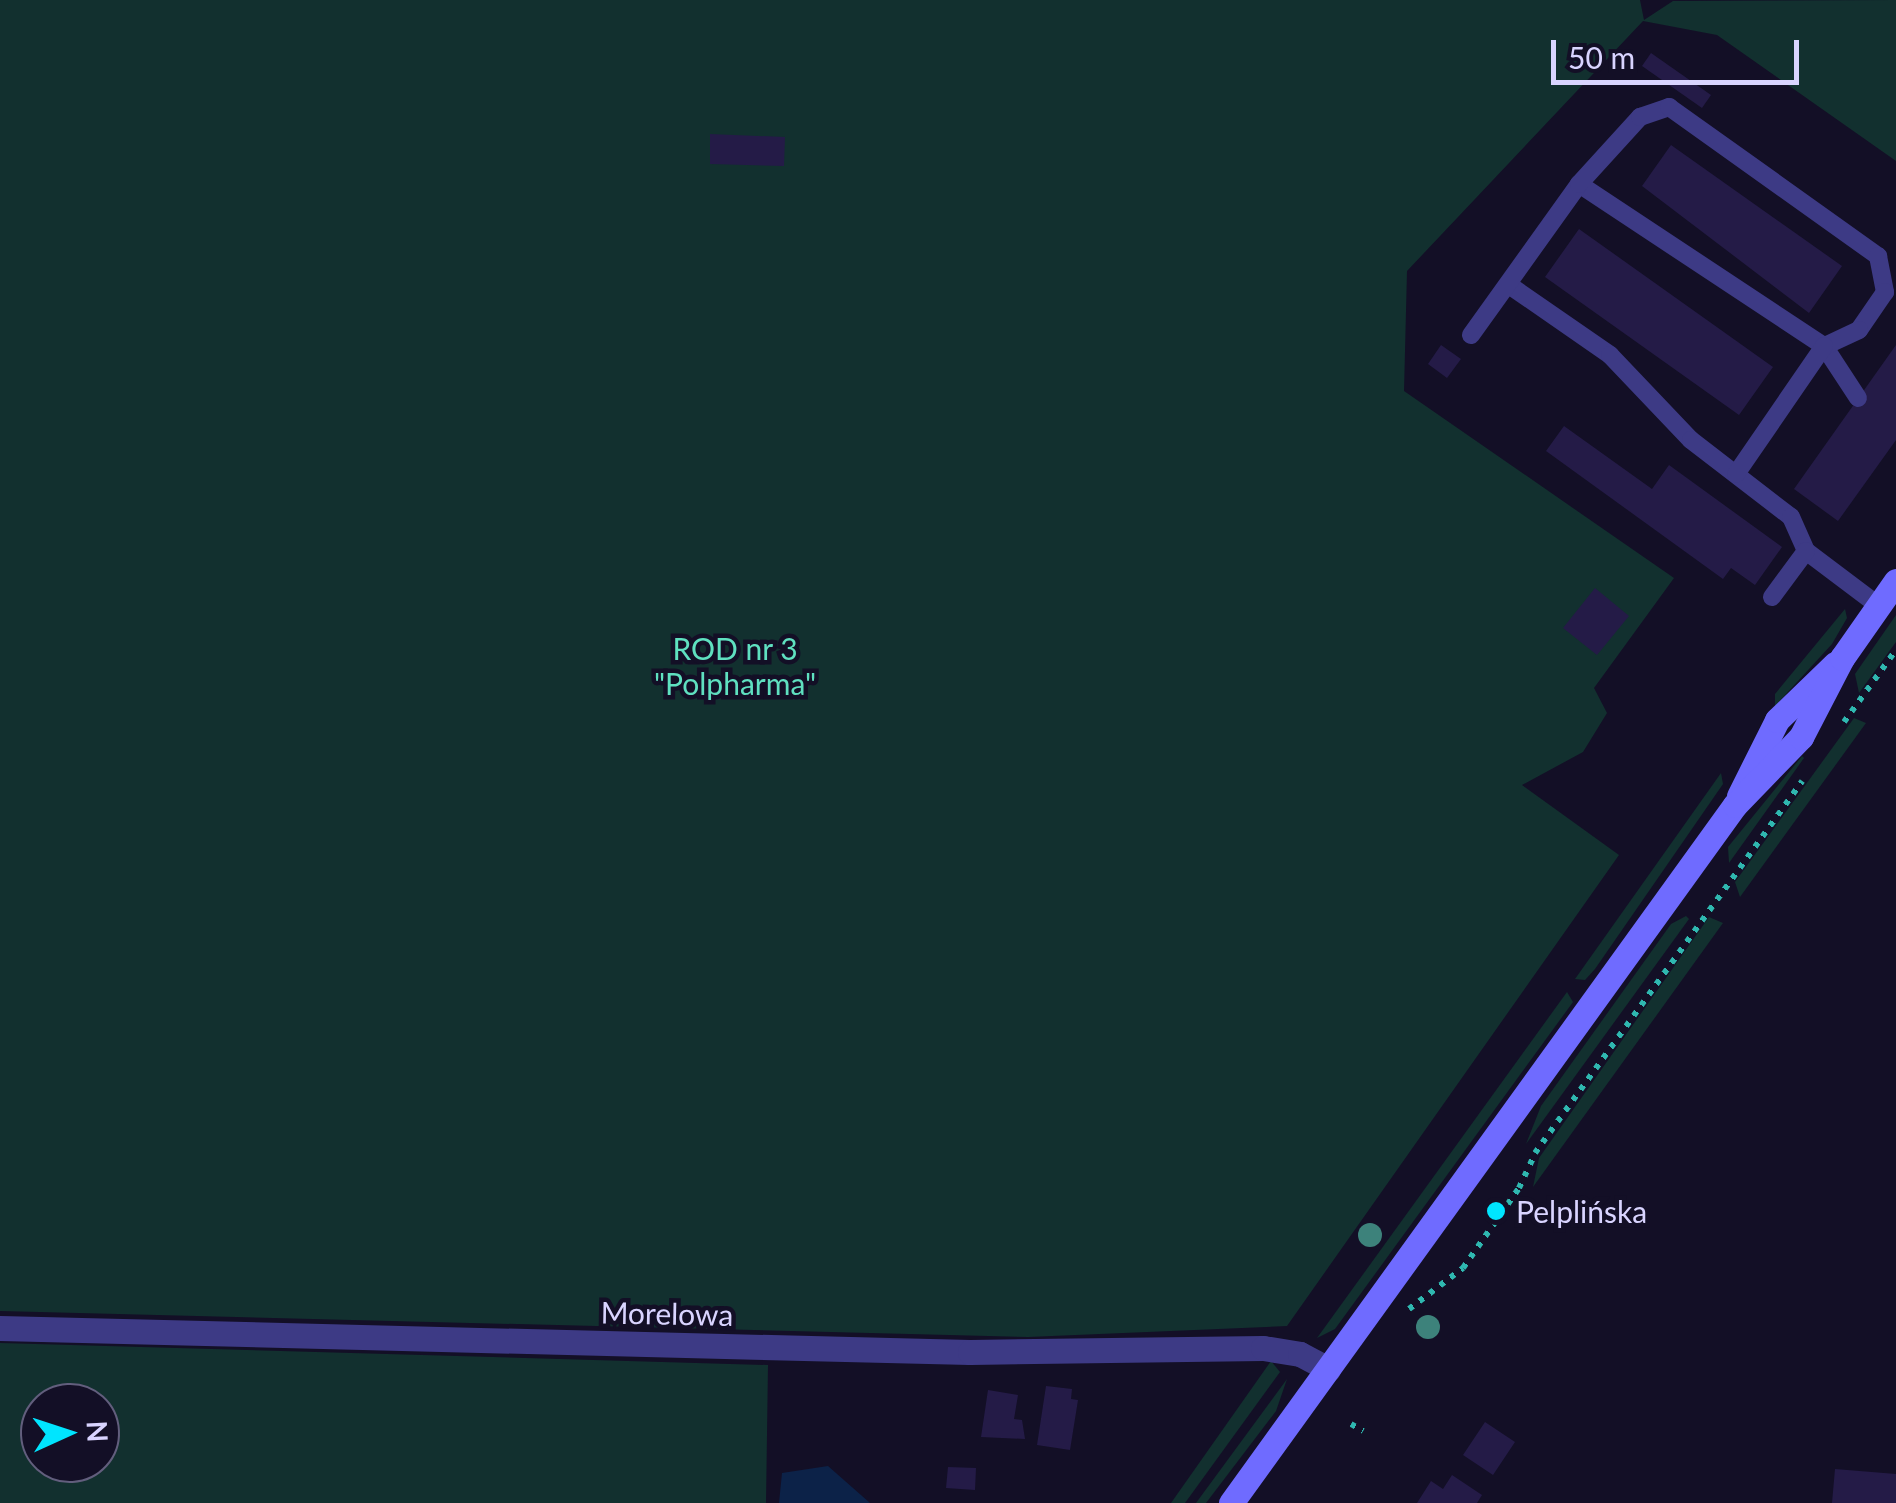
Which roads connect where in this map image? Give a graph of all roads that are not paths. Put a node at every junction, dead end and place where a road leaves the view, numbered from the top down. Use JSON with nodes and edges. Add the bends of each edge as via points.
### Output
{"nodes":[{"id":1,"x":1579,"y":184,"type":"junction"},
{"id":2,"x":1509,"y":285,"type":"junction"},
{"id":3,"x":1471,"y":335,"type":"dead end"},
{"id":4,"x":1824,"y":346,"type":"junction"},
{"id":5,"x":1858,"y":398,"type":"dead end"},
{"id":6,"x":1736,"y":474,"type":"junction"},
{"id":7,"x":1806,"y":551,"type":"junction"},
{"id":8,"x":1896,"y":581,"type":"edge"},
{"id":9,"x":1772,"y":597,"type":"dead end"},
{"id":10,"x":1879,"y":606,"type":"junction"},
{"id":11,"x":0,"y":1328,"type":"edge"},
{"id":12,"x":1328,"y":1369,"type":"junction"},
{"id":13,"x":1230,"y":1503,"type":"edge"}],
"edges":[{"from":1,"to":2,"type":"lane"},
{"from":1,"to":4,"type":"lane"},
{"from":1,"to":4,"type":"lane","via":[[1640,117],[1669,107],[1878,256],[1885,292],[1859,330]]},
{"from":2,"to":3,"type":"lane"},
{"from":2,"to":6,"type":"lane","via":[[1610,355],[1691,440]]},
{"from":4,"to":5,"type":"lane"},
{"from":4,"to":6,"type":"lane"},
{"from":6,"to":7,"type":"lane","via":[[1791,516]]},
{"from":7,"to":9,"type":"lane"},
{"from":7,"to":10,"type":"lane"},
{"from":8,"to":10,"type":"main road"},
{"from":10,"to":12,"type":"main road","via":[[1842,658],[1778,720],[1735,805]]},
{"from":11,"to":12,"type":"street","name":"Morelowa","via":[[950,1351],[1263,1348],[1300,1354]]},
{"from":12,"to":13,"type":"main road"}]}
